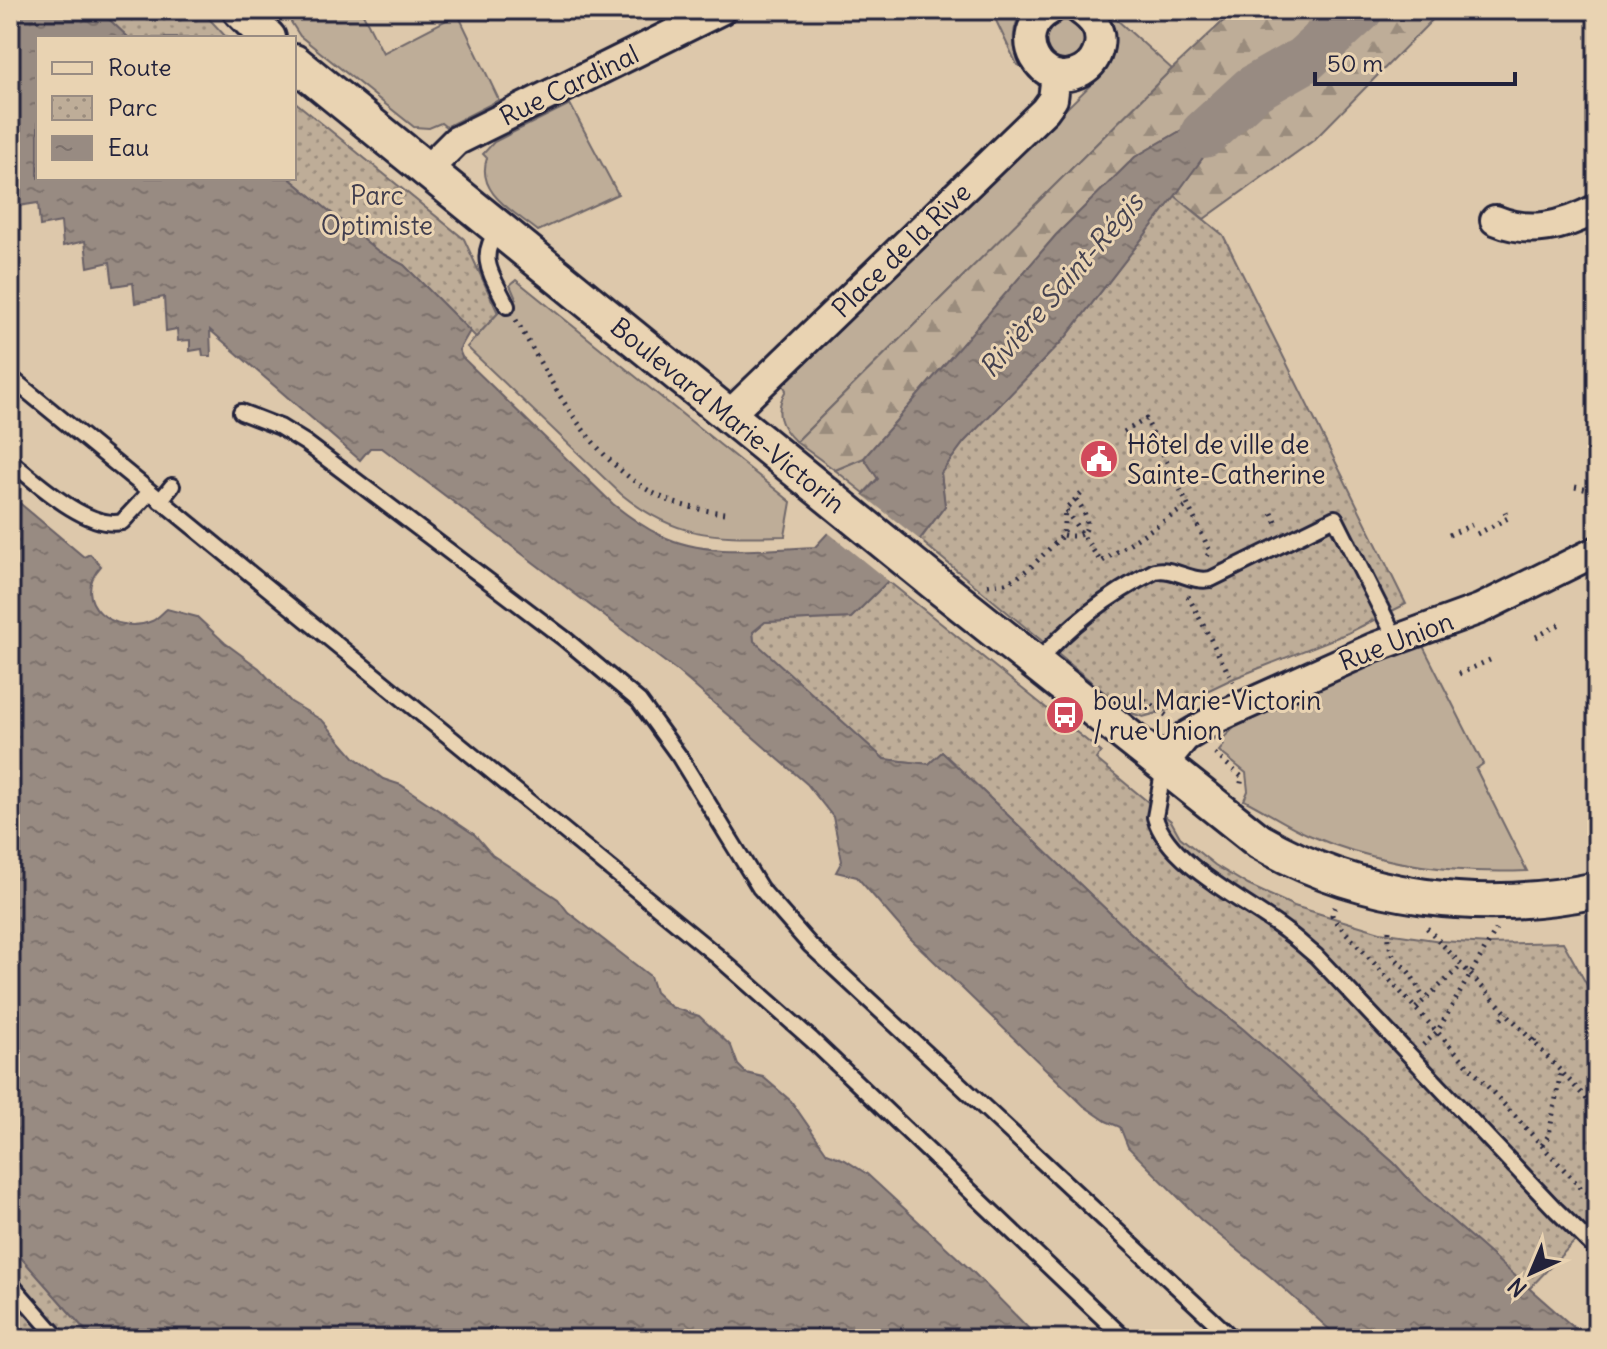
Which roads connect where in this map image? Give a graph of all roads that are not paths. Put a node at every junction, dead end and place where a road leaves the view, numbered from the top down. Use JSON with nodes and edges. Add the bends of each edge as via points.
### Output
{"nodes":[{"id":1,"x":240,"y":10,"type":"edge"},
{"id":2,"x":721,"y":10,"type":"edge"},
{"id":3,"x":1050,"y":10,"type":"edge"},
{"id":4,"x":1080,"y":10,"type":"edge"},
{"id":5,"x":266,"y":36,"type":"edge"},
{"id":6,"x":296,"y":64,"type":"edge"},
{"id":7,"x":1056,"y":75,"type":"junction"},
{"id":8,"x":425,"y":172,"type":"junction"},
{"id":9,"x":1597,"y":209,"type":"edge"},
{"id":10,"x":1495,"y":220,"type":"dead end"},
{"id":11,"x":498,"y":230,"type":"junction"},
{"id":12,"x":507,"y":306,"type":"road end"},
{"id":13,"x":10,"y":377,"type":"edge"},
{"id":14,"x":241,"y":412,"type":"dead end"},
{"id":15,"x":728,"y":416,"type":"junction"},
{"id":16,"x":10,"y":461,"type":"edge"},
{"id":17,"x":172,"y":486,"type":"dead end"},
{"id":18,"x":154,"y":497,"type":"junction"},
{"id":19,"x":1597,"y":551,"type":"edge"},
{"id":20,"x":1396,"y":639,"type":"junction"},
{"id":21,"x":1036,"y":664,"type":"junction"},
{"id":22,"x":1164,"y":767,"type":"junction"},
{"id":23,"x":1597,"y":890,"type":"edge"},
{"id":24,"x":1597,"y":1250,"type":"edge"},
{"id":25,"x":10,"y":1283,"type":"edge"},
{"id":26,"x":59,"y":1339,"type":"edge"},
{"id":27,"x":1125,"y":1339,"type":"edge"},
{"id":28,"x":1233,"y":1339,"type":"edge"}],
"edges":[{"from":1,"to":5,"type":"street"},
{"from":2,"to":8,"type":"street","name":"Rue Cardinal","via":[[456,141]]},
{"from":3,"to":7,"type":"street","via":[[1037,20],[1029,41],[1037,63]]},
{"from":4,"to":7,"type":"street","via":[[1096,24],[1096,58],[1079,73]]},
{"from":6,"to":8,"type":"street","name":"Boulevard Marie-Victorin"},
{"from":7,"to":15,"type":"street","name":"Place de la Rive","via":[[1053,99],[1045,110]]},
{"from":8,"to":11,"type":"street","name":"Boulevard Marie-Victorin"},
{"from":9,"to":10,"type":"street","via":[[1573,221],[1537,228]]},
{"from":11,"to":12,"type":"lane","via":[[489,242],[487,261]]},
{"from":11,"to":15,"type":"street","name":"Boulevard Marie-Victorin"},
{"from":13,"to":18,"type":"lane"},
{"from":14,"to":28,"type":"lane","via":[[306,443],[639,701],[760,888],[810,945]]},
{"from":15,"to":21,"type":"street","name":"Boulevard Marie-Victorin"},
{"from":16,"to":18,"type":"lane","via":[[99,522],[122,522]]},
{"from":17,"to":18,"type":"lane"},
{"from":18,"to":27,"type":"lane","via":[[716,955]]},
{"from":19,"to":20,"type":"street","name":"Rue Union","via":[[1480,609]]},
{"from":20,"to":21,"type":"lane","via":[[1335,518],[1211,579],[1155,571],[1077,622]]},
{"from":20,"to":22,"type":"street","name":"Rue Union","via":[[1208,722],[1178,744]]},
{"from":21,"to":22,"type":"street","name":"Boulevard Marie-Victorin"},
{"from":22,"to":23,"type":"street","name":"Boulevard Marie-Victorin","via":[[1259,841],[1312,868],[1368,887],[1490,901]]},
{"from":22,"to":24,"type":"lane","via":[[1155,817],[1171,845],[1202,874],[1316,956]]},
{"from":25,"to":26,"type":"lane"}]}
